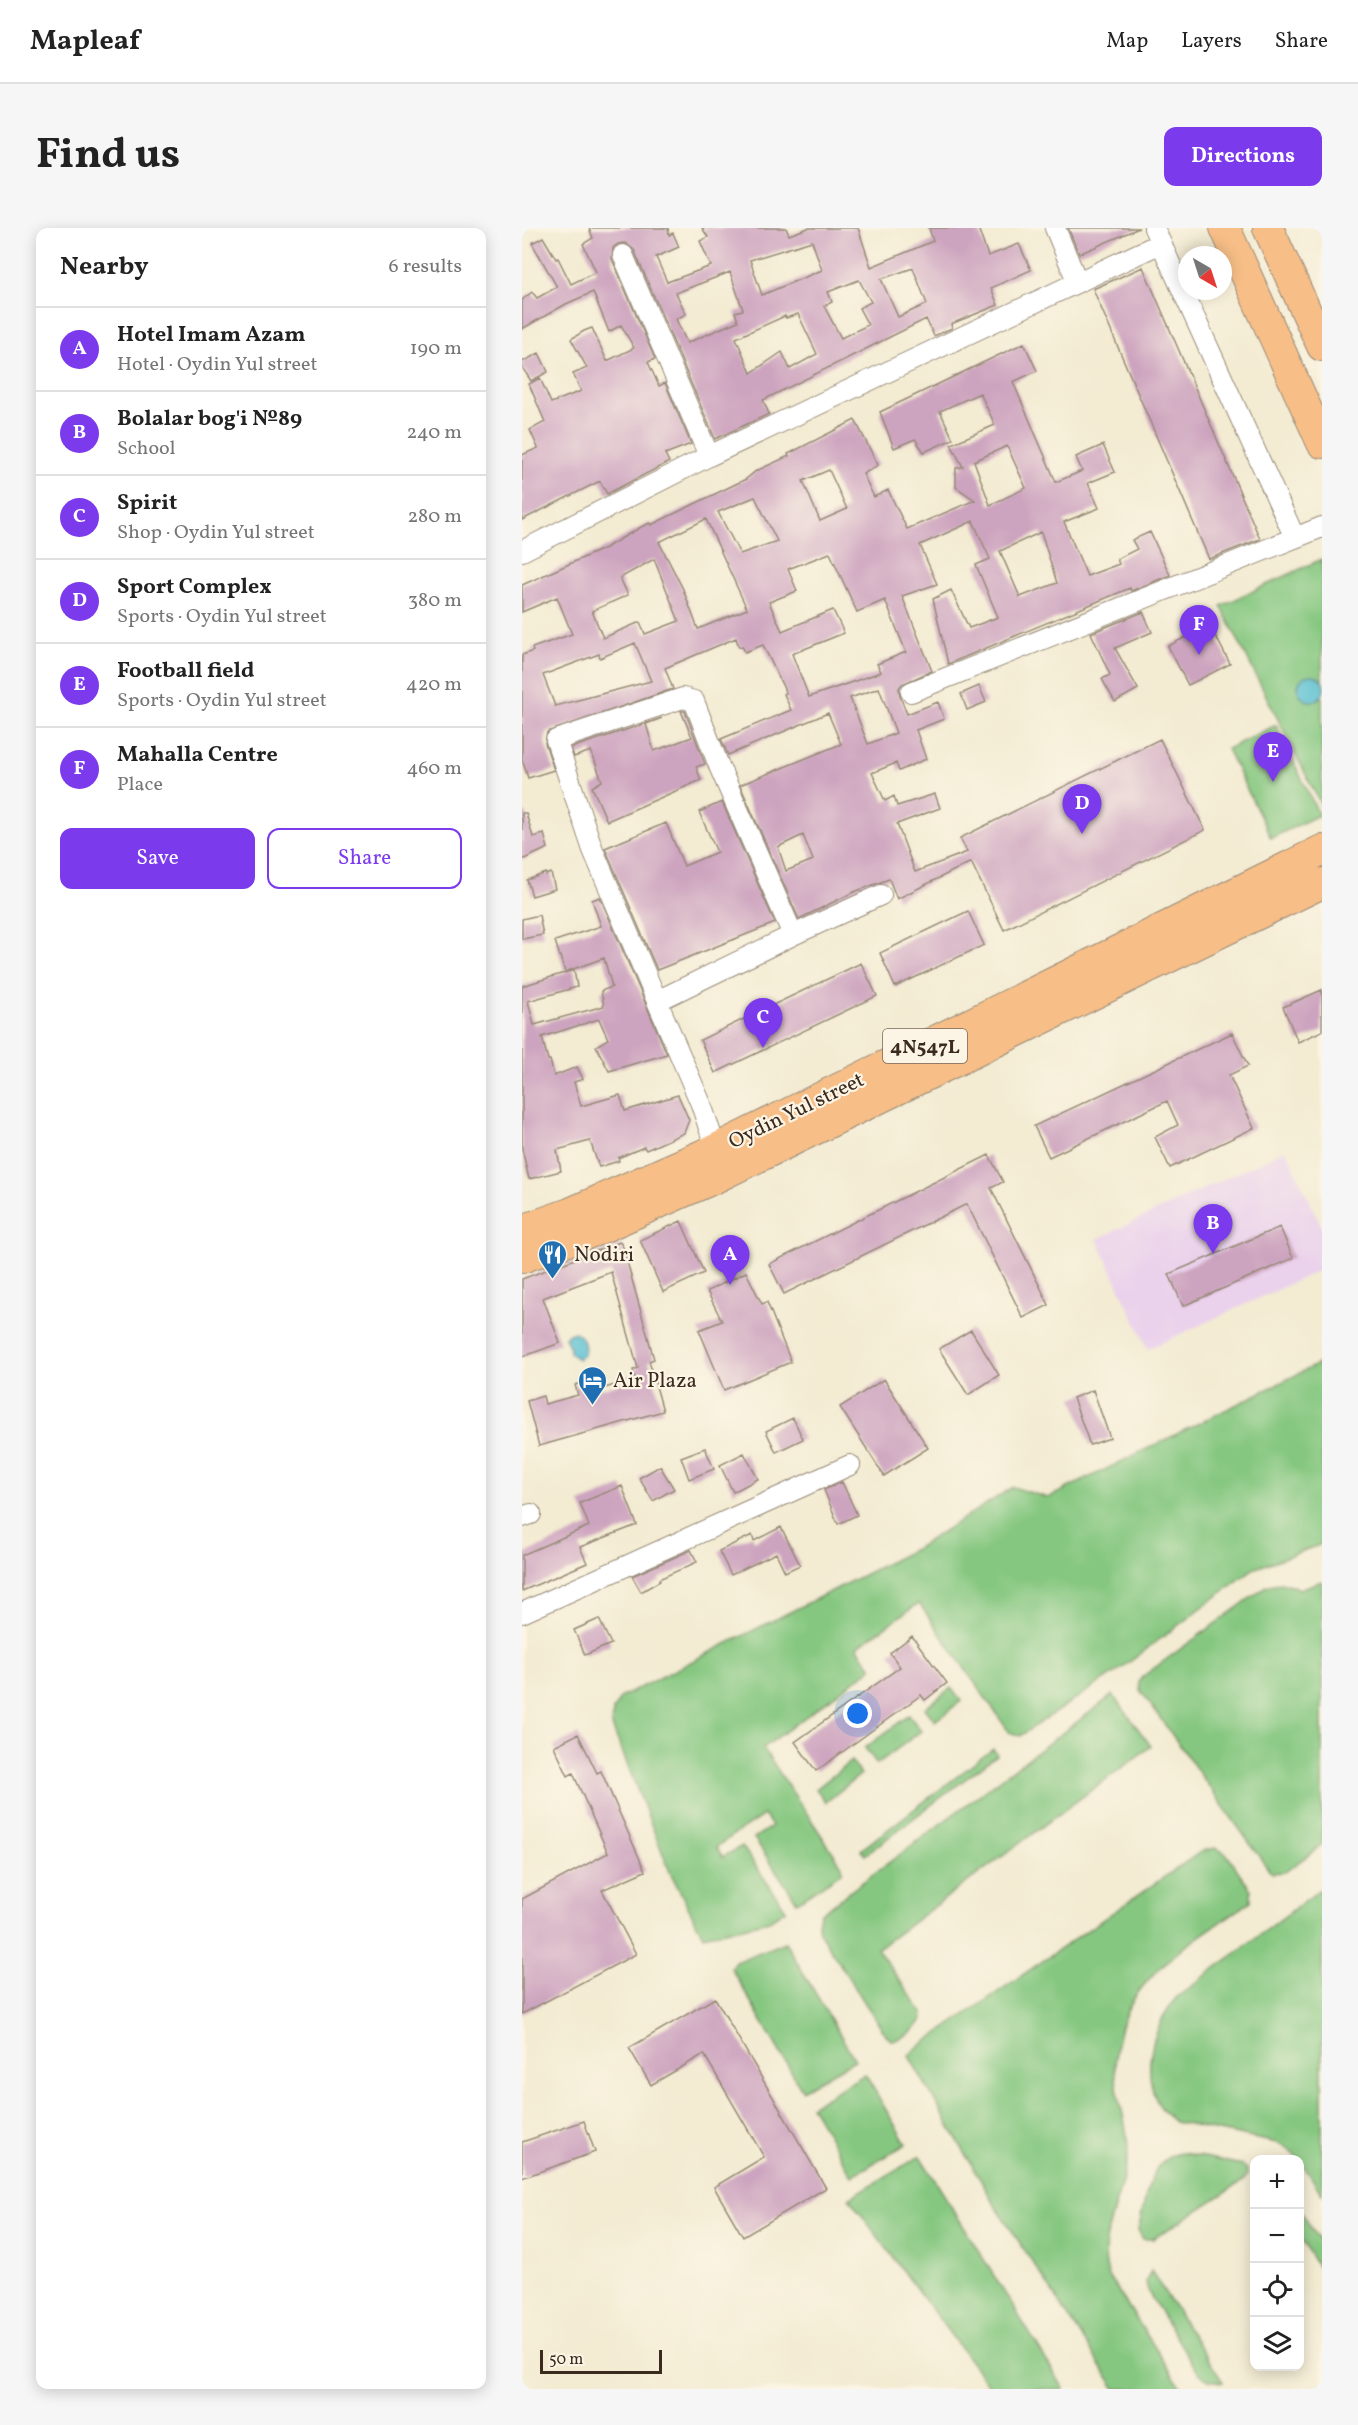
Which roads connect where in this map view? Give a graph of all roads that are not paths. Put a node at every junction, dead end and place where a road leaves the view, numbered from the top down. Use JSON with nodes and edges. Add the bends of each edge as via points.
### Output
{"nodes":[{"id":1,"x":1055,"y":228,"type":"edge"},
{"id":2,"x":1225,"y":228,"type":"edge"},
{"id":3,"x":1268,"y":228,"type":"edge"},
{"id":4,"x":1157,"y":236,"type":"edge"},
{"id":5,"x":623,"y":255,"type":"dead end"},
{"id":6,"x":1077,"y":282,"type":"junction"},
{"id":7,"x":1322,"y":346,"type":"edge"},
{"id":8,"x":1322,"y":443,"type":"edge"},
{"id":9,"x":709,"y":456,"type":"junction"},
{"id":10,"x":1322,"y":527,"type":"edge"},
{"id":11,"x":1295,"y":538,"type":"junction"},
{"id":12,"x":522,"y":551,"type":"edge"},
{"id":13,"x":911,"y":692,"type":"dead end"},
{"id":14,"x":1322,"y":850,"type":"edge"},
{"id":15,"x":1322,"y":883,"type":"edge"},
{"id":16,"x":881,"y":895,"type":"dead end"},
{"id":17,"x":793,"y":935,"type":"junction"},
{"id":18,"x":657,"y":1001,"type":"junction"},
{"id":19,"x":716,"y":1149,"type":"junction"},
{"id":20,"x":522,"y":1230,"type":"edge"},
{"id":21,"x":522,"y":1258,"type":"edge"},
{"id":22,"x":850,"y":1465,"type":"dead end"},
{"id":23,"x":522,"y":1613,"type":"edge"}],
"edges":[{"from":1,"to":6,"type":"street"},
{"from":2,"to":8,"type":"main road"},
{"from":3,"to":7,"type":"main road"},
{"from":4,"to":6,"type":"street"},
{"from":4,"to":11,"type":"street"},
{"from":5,"to":9,"type":"street"},
{"from":6,"to":9,"type":"street"},
{"from":9,"to":12,"type":"street"},
{"from":10,"to":11,"type":"street"},
{"from":11,"to":13,"type":"street"},
{"from":14,"to":19,"type":"main road","name":"Oydin Yul street","number":"4N547L"},
{"from":15,"to":21,"type":"main road","name":"Oydin Yul street","number":"4N547L","via":[[713,1179]]},
{"from":16,"to":17,"type":"street"},
{"from":17,"to":18,"type":"street"},
{"from":17,"to":18,"type":"street","via":[[694,701],[683,698],[556,740],[593,850]]},
{"from":18,"to":19,"type":"street"},
{"from":19,"to":20,"type":"main road","name":"Oydin Yul street","number":"4N547L"},
{"from":22,"to":23,"type":"street"}]}
